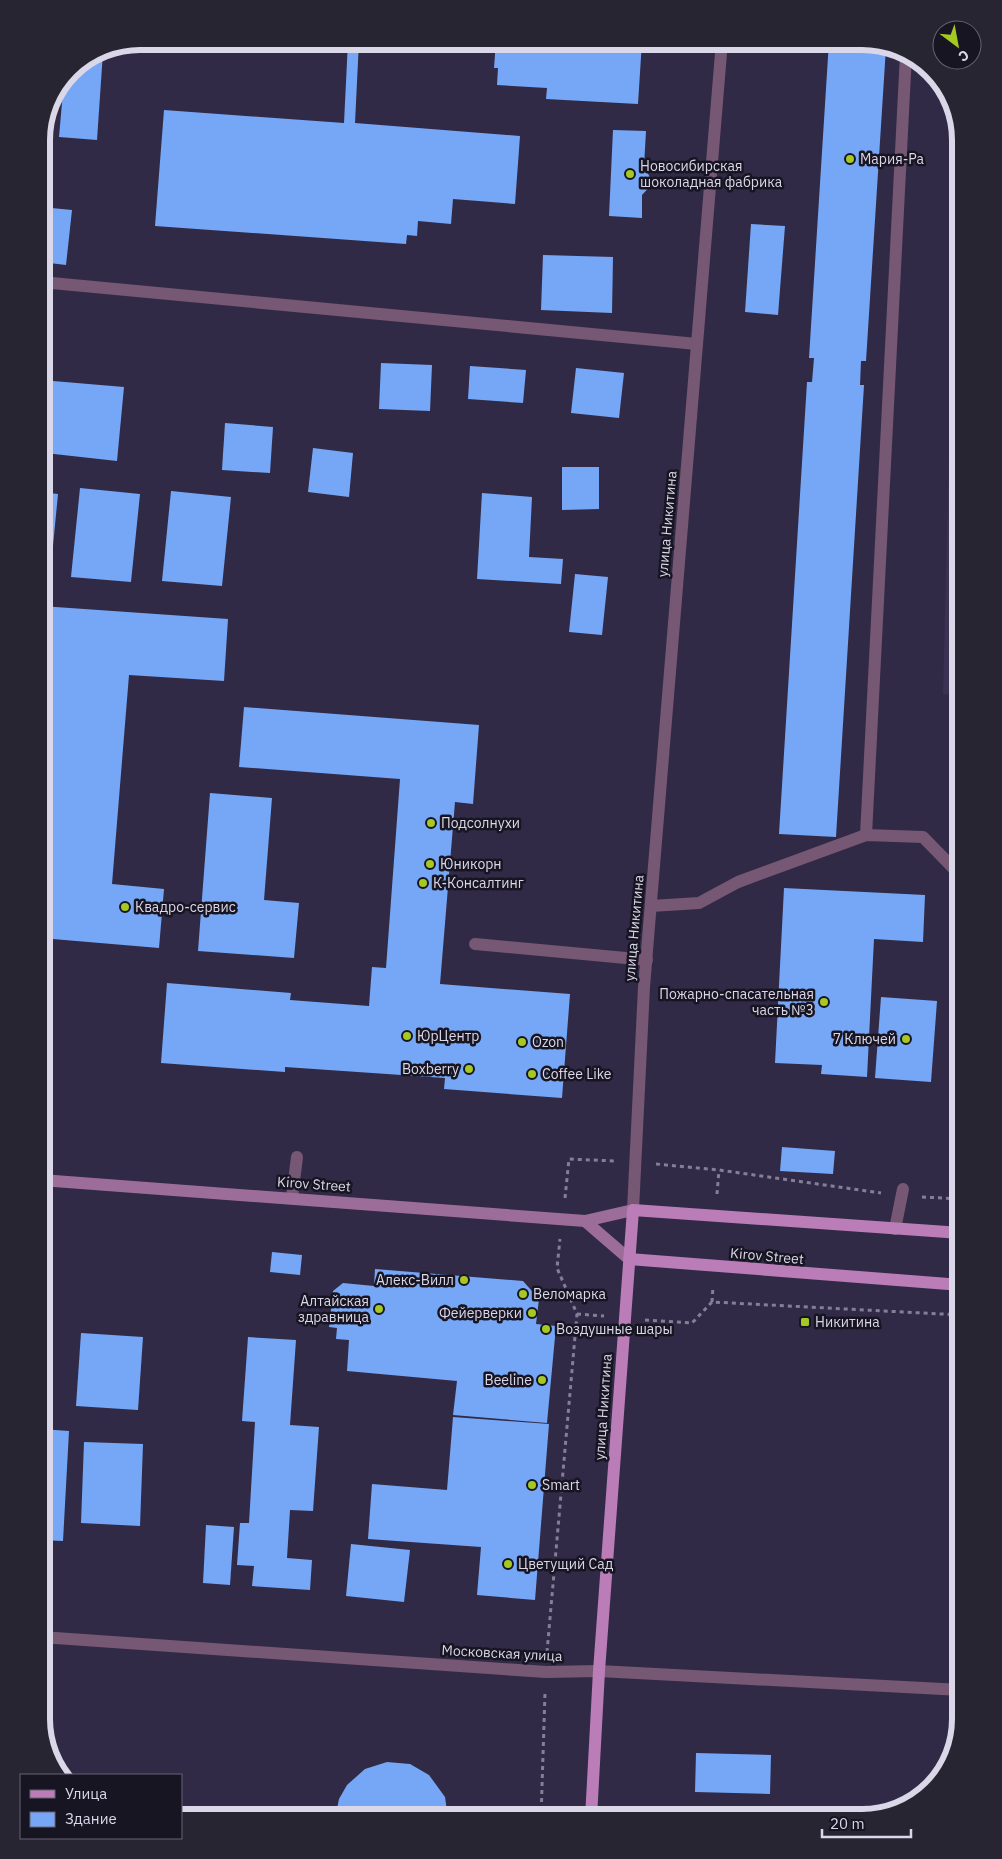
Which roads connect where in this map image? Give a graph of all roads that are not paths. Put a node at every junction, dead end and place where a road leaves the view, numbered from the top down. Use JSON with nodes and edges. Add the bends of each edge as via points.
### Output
{"nodes":[{"id":1,"x":721,"y":50,"type":"edge"},
{"id":2,"x":906,"y":61,"type":"edge"},
{"id":3,"x":50,"y":283,"type":"edge"},
{"id":4,"x":697,"y":344,"type":"junction"},
{"id":5,"x":866,"y":835,"type":"junction"},
{"id":6,"x":952,"y":867,"type":"edge"},
{"id":7,"x":651,"y":906,"type":"junction"},
{"id":8,"x":475,"y":944,"type":"dead end"},
{"id":9,"x":647,"y":960,"type":"junction"},
{"id":10,"x":297,"y":1157,"type":"dead end"},
{"id":11,"x":50,"y":1181,"type":"edge"},
{"id":12,"x":903,"y":1192,"type":"road end"},
{"id":13,"x":292,"y":1197,"type":"junction"},
{"id":14,"x":633,"y":1210,"type":"junction"},
{"id":15,"x":585,"y":1221,"type":"junction"},
{"id":16,"x":895,"y":1229,"type":"junction"},
{"id":17,"x":952,"y":1232,"type":"edge"},
{"id":18,"x":629,"y":1259,"type":"junction"},
{"id":19,"x":952,"y":1284,"type":"edge"},
{"id":20,"x":50,"y":1638,"type":"edge"},
{"id":21,"x":598,"y":1671,"type":"junction"},
{"id":22,"x":952,"y":1690,"type":"edge"},
{"id":23,"x":592,"y":1809,"type":"edge"}],
"edges":[{"from":1,"to":4,"type":"street","name":"улица Никитина"},
{"from":2,"to":5,"type":"street"},
{"from":3,"to":4,"type":"street"},
{"from":4,"to":7,"type":"street","name":"улица Никитина"},
{"from":5,"to":6,"type":"street","via":[[923,837]]},
{"from":5,"to":7,"type":"street","via":[[738,882],[700,902]]},
{"from":7,"to":9,"type":"street","name":"улица Никитина"},
{"from":8,"to":9,"type":"street"},
{"from":9,"to":14,"type":"street","name":"улица Никитина"},
{"from":10,"to":13,"type":"street"},
{"from":11,"to":13,"type":"main road","name":"Kirov Street"},
{"from":12,"to":16,"type":"street"},
{"from":13,"to":15,"type":"main road","name":"Kirov Street"},
{"from":14,"to":15,"type":"main road","name":"Kirov Street"},
{"from":14,"to":16,"type":"main road","name":"Kirov Street"},
{"from":14,"to":18,"type":"main road","name":"улица Никитина"},
{"from":15,"to":18,"type":"main road"},
{"from":16,"to":17,"type":"main road","name":"Kirov Street"},
{"from":18,"to":19,"type":"main road","name":"Kirov Street"},
{"from":18,"to":21,"type":"main road","name":"улица Никитина"},
{"from":20,"to":21,"type":"street","name":"Московская улица","via":[[546,1672]]},
{"from":21,"to":22,"type":"street","name":"Московская улица"},
{"from":21,"to":23,"type":"main road","name":"улица Никитина"}]}
